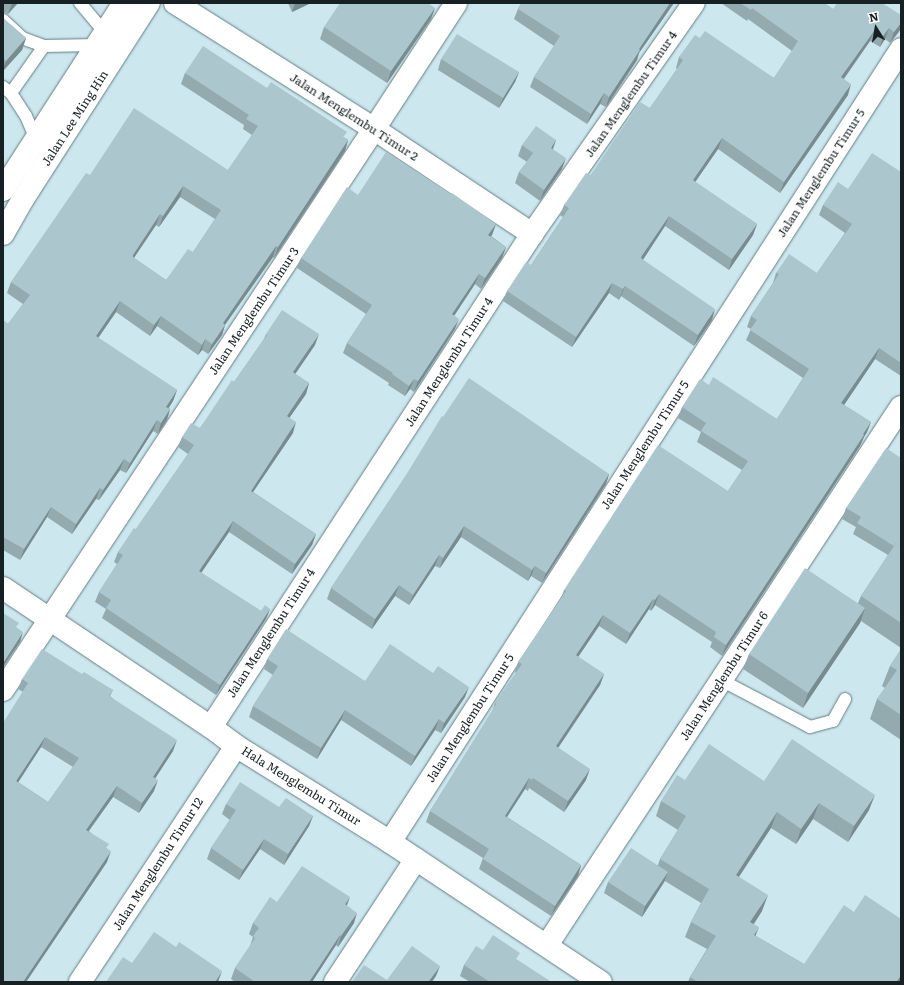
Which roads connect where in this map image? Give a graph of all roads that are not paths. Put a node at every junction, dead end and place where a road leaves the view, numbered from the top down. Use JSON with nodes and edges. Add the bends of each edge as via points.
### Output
{"nodes":[{"id":1,"x":80,"y":3,"type":"edge"},
{"id":2,"x":124,"y":3,"type":"edge"},
{"id":3,"x":149,"y":3,"type":"edge"},
{"id":4,"x":175,"y":3,"type":"edge"},
{"id":5,"x":456,"y":3,"type":"edge"},
{"id":6,"x":694,"y":3,"type":"edge"},
{"id":7,"x":3,"y":20,"type":"edge"},
{"id":8,"x":101,"y":39,"type":"junction"},
{"id":9,"x":44,"y":46,"type":"junction"},
{"id":10,"x":901,"y":49,"type":"edge"},
{"id":11,"x":7,"y":90,"type":"edge"},
{"id":12,"x":374,"y":129,"type":"junction"},
{"id":13,"x":36,"y":139,"type":"junction"},
{"id":14,"x":3,"y":190,"type":"edge"},
{"id":15,"x":3,"y":234,"type":"edge"},
{"id":16,"x":532,"y":234,"type":"junction"},
{"id":17,"x":901,"y":406,"type":"edge"},
{"id":18,"x":3,"y":588,"type":"edge"},
{"id":19,"x":51,"y":618,"type":"junction"},
{"id":20,"x":721,"y":680,"type":"junction"},
{"id":21,"x":3,"y":690,"type":"edge"},
{"id":22,"x":845,"y":699,"type":"dead end"},
{"id":23,"x":211,"y":727,"type":"junction"},
{"id":24,"x":236,"y":746,"type":"junction"},
{"id":25,"x":390,"y":842,"type":"junction"},
{"id":26,"x":416,"y":859,"type":"junction"},
{"id":27,"x":547,"y":946,"type":"junction"},
{"id":28,"x":587,"y":978,"type":"edge"},
{"id":29,"x":80,"y":982,"type":"edge"},
{"id":30,"x":334,"y":982,"type":"edge"}],
"edges":[{"from":1,"to":8,"type":"lane"},
{"from":2,"to":8,"type":"street","name":"Jalan Lee Ming Hin"},
{"from":3,"to":15,"type":"street","name":"Jalan Lee Ming Hin"},
{"from":4,"to":12,"type":"street","name":"Jalan Menglembu Timur 2"},
{"from":5,"to":12,"type":"street","name":"Jalan Menglembu Timur 3"},
{"from":6,"to":16,"type":"street","name":"Jalan Menglembu Timur 4"},
{"from":7,"to":9,"type":"lane","via":[[22,38]]},
{"from":8,"to":9,"type":"lane"},
{"from":8,"to":13,"type":"street","name":"Jalan Lee Ming Hin"},
{"from":9,"to":11,"type":"lane"},
{"from":10,"to":25,"type":"street","name":"Jalan Menglembu Timur 5"},
{"from":11,"to":13,"type":"lane","via":[[26,116]]},
{"from":12,"to":16,"type":"street","name":"Jalan Menglembu Timur 2"},
{"from":12,"to":19,"type":"street","name":"Jalan Menglembu Timur 3"},
{"from":13,"to":14,"type":"street","name":"Jalan Lee Ming Hin"},
{"from":16,"to":23,"type":"street","name":"Jalan Menglembu Timur 4"},
{"from":17,"to":20,"type":"street","name":"Jalan Menglembu Timur 6"},
{"from":18,"to":19,"type":"street","name":"Hala Menglembu Timur"},
{"from":19,"to":21,"type":"street","name":"Jalan Menglembu Timur 3"},
{"from":19,"to":23,"type":"street","name":"Hala Menglembu Timur"},
{"from":20,"to":22,"type":"lane","via":[[810,727],[833,721]]},
{"from":20,"to":27,"type":"street","name":"Jalan Menglembu Timur 6"},
{"from":23,"to":24,"type":"street","name":"Hala Menglembu Timur"},
{"from":24,"to":25,"type":"street","name":"Hala Menglembu Timur"},
{"from":24,"to":29,"type":"street","name":"Jalan Menglembu Timur 12"},
{"from":25,"to":26,"type":"street","name":"Hala Menglembu Timur"},
{"from":26,"to":27,"type":"street","name":"Hala Menglembu Timur"},
{"from":26,"to":30,"type":"street"},
{"from":27,"to":28,"type":"street","name":"Hala Menglembu Timur"}]}
